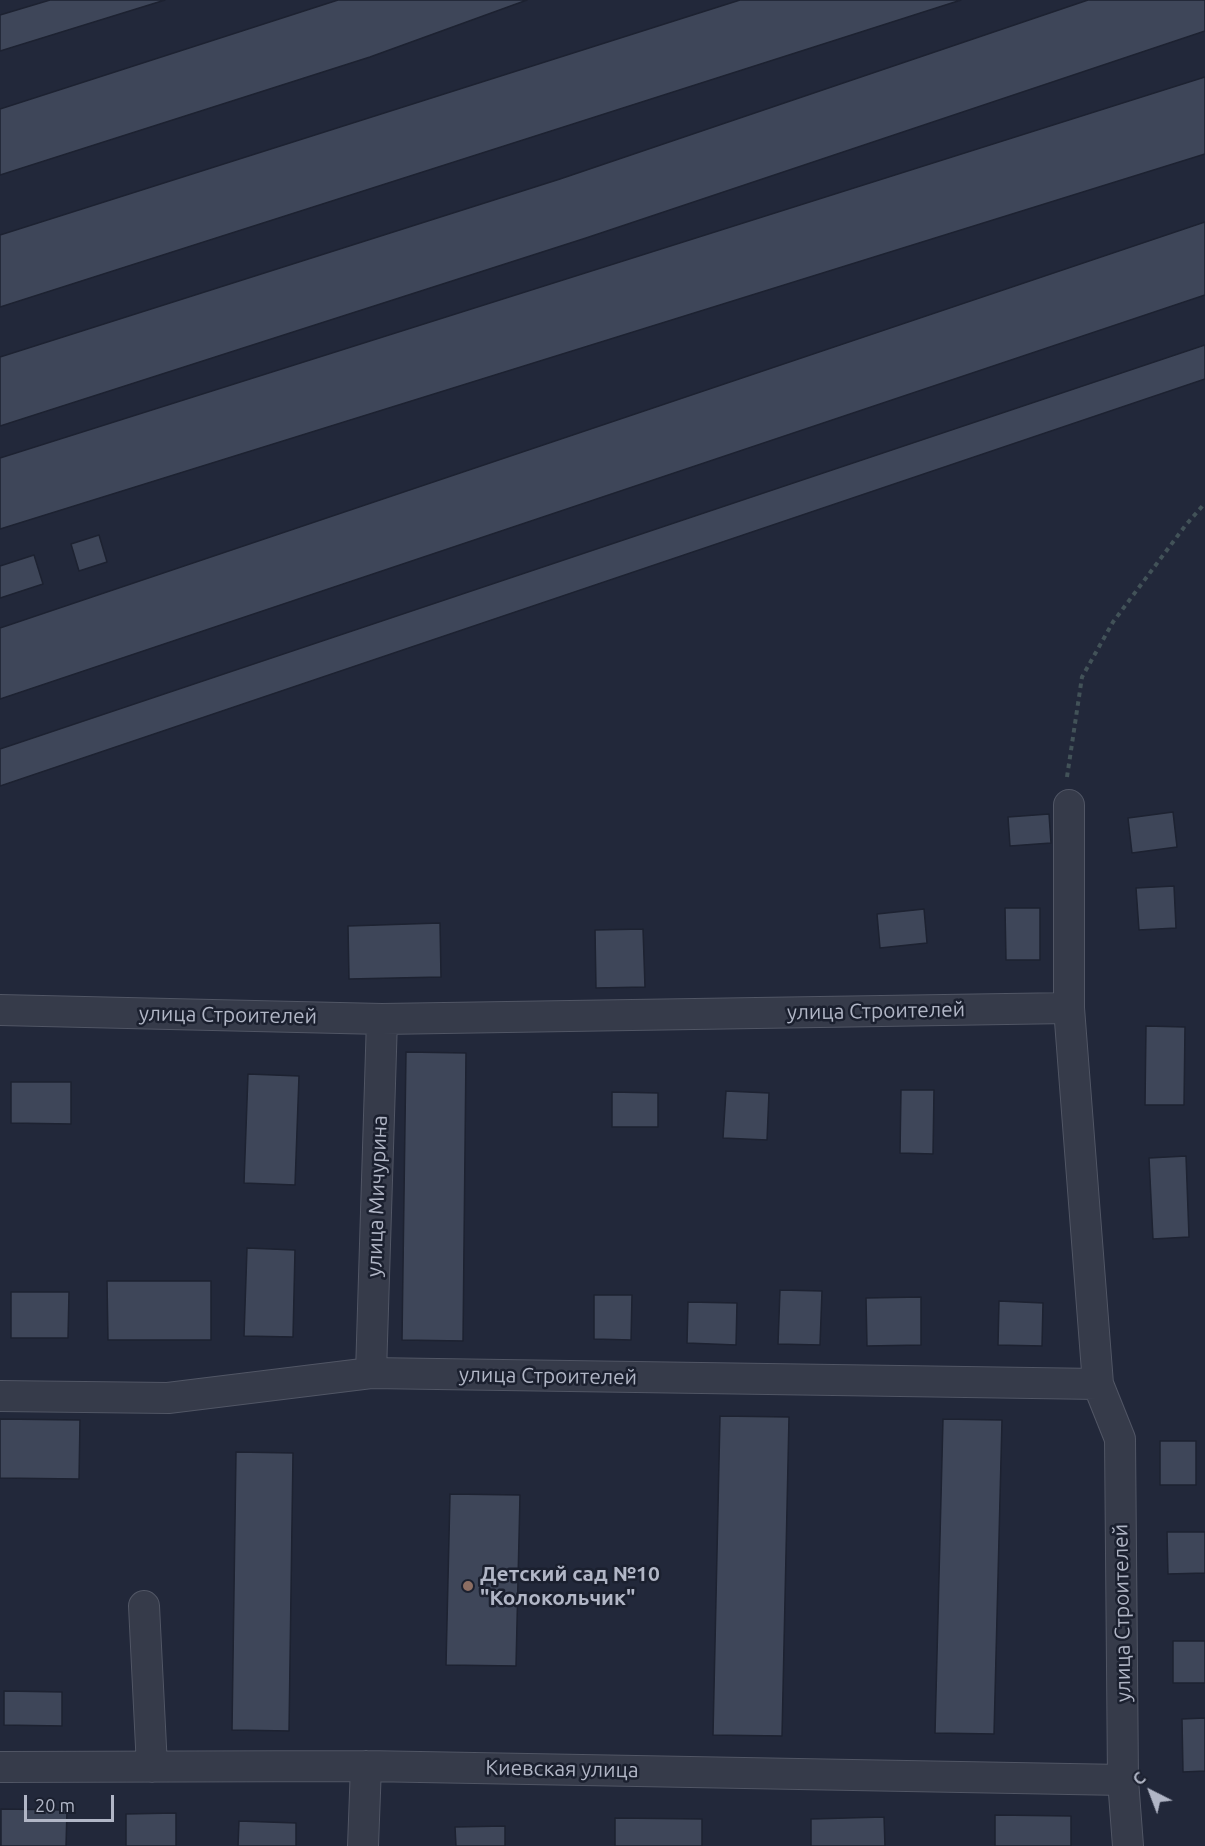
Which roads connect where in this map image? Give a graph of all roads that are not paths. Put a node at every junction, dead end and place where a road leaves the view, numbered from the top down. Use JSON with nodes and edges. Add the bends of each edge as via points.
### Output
{"nodes":[{"id":1,"x":1069,"y":805,"type":"road end"},
{"id":2,"x":1069,"y":1008,"type":"junction"},
{"id":3,"x":0,"y":1010,"type":"edge"},
{"id":4,"x":382,"y":1019,"type":"junction"},
{"id":5,"x":371,"y":1373,"type":"junction"},
{"id":6,"x":1098,"y":1384,"type":"junction"},
{"id":7,"x":0,"y":1396,"type":"edge"},
{"id":8,"x":144,"y":1606,"type":"dead end"},
{"id":9,"x":366,"y":1766,"type":"junction"},
{"id":10,"x":0,"y":1767,"type":"edge"},
{"id":11,"x":152,"y":1767,"type":"junction"},
{"id":12,"x":1123,"y":1780,"type":"junction"},
{"id":13,"x":363,"y":1846,"type":"edge"},
{"id":14,"x":1128,"y":1846,"type":"edge"}],
"edges":[{"from":1,"to":2,"type":"street","name":"улица Строителей"},
{"from":2,"to":4,"type":"street","name":"улица Строителей"},
{"from":2,"to":6,"type":"street","name":"улица Строителей"},
{"from":3,"to":4,"type":"street","name":"улица Строителей"},
{"from":4,"to":5,"type":"street","name":"улица Мичурина"},
{"from":5,"to":6,"type":"street","name":"улица Строителей"},
{"from":5,"to":7,"type":"street","name":"улица Строителей","via":[[168,1398]]},
{"from":6,"to":12,"type":"street","name":"улица Строителей","via":[[1120,1439]]},
{"from":8,"to":11,"type":"street"},
{"from":9,"to":11,"type":"street","name":"Киевская улица"},
{"from":9,"to":12,"type":"street","name":"Киевская улица"},
{"from":9,"to":13,"type":"street"},
{"from":10,"to":11,"type":"street","name":"Киевская улица"},
{"from":12,"to":14,"type":"street","name":"улица Строителей"}]}
